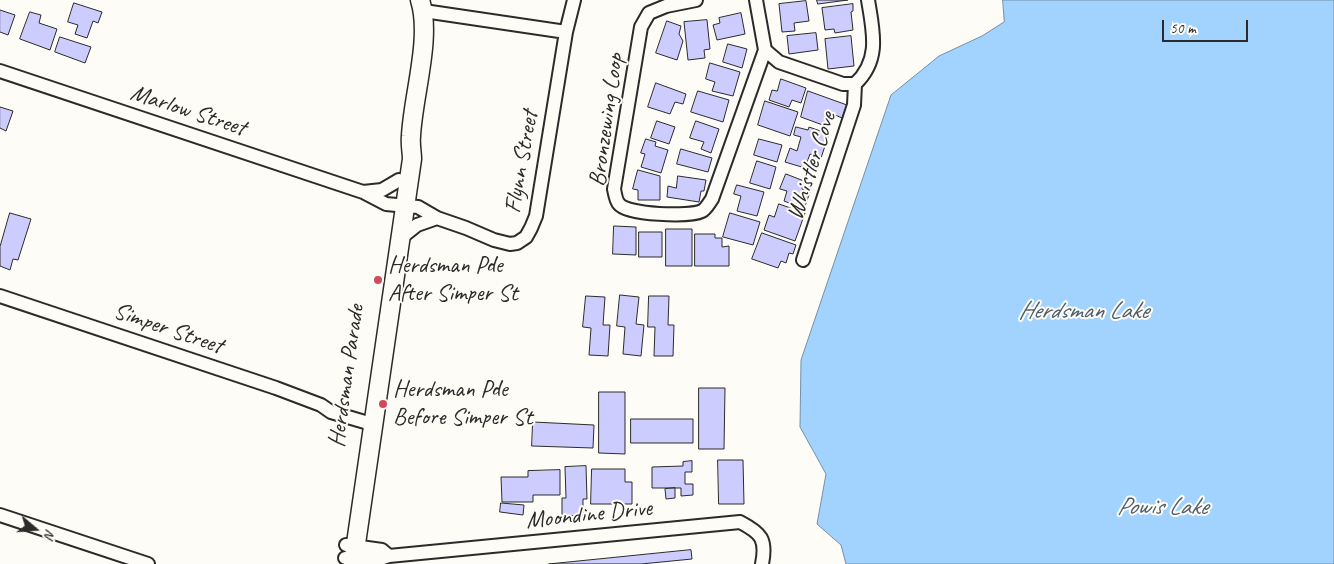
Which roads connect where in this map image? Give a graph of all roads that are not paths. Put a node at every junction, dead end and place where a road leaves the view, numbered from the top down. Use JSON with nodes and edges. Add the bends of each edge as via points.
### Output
{"nodes":[{"id":1,"x":574,"y":0,"type":"edge"},
{"id":2,"x":696,"y":0,"type":"edge"},
{"id":3,"x":756,"y":0,"type":"edge"},
{"id":4,"x":868,"y":0,"type":"edge"},
{"id":5,"x":422,"y":5,"type":"edge"},
{"id":6,"x":566,"y":32,"type":"junction"},
{"id":7,"x":765,"y":50,"type":"junction"},
{"id":8,"x":0,"y":71,"type":"edge"},
{"id":9,"x":854,"y":84,"type":"junction"},
{"id":10,"x":411,"y":137,"type":"junction"},
{"id":11,"x":399,"y":180,"type":"junction"},
{"id":12,"x":363,"y":192,"type":"junction"},
{"id":13,"x":401,"y":205,"type":"junction"},
{"id":14,"x":437,"y":218,"type":"junction"},
{"id":15,"x":402,"y":237,"type":"junction"},
{"id":16,"x":803,"y":260,"type":"dead end"},
{"id":17,"x":0,"y":296,"type":"edge"},
{"id":18,"x":370,"y":419,"type":"junction"},
{"id":19,"x":0,"y":515,"type":"edge"},
{"id":20,"x":350,"y":556,"type":"edge"},
{"id":21,"x":148,"y":564,"type":"edge"},
{"id":22,"x":762,"y":564,"type":"edge"}],
"edges":[{"from":1,"to":6,"type":"street","name":"Flynn Street"},
{"from":2,"to":7,"type":"street","name":"Bronzewing Loop","via":[[649,13],[641,27],[614,190],[618,204],[628,210],[645,213],[692,214],[704,210],[712,199]]},
{"from":3,"to":7,"type":"street"},
{"from":4,"to":9,"type":"street","via":[[874,47],[865,74]]},
{"from":5,"to":6,"type":"street"},
{"from":5,"to":10,"type":"main road","name":"Herdsman Parade","via":[[423,42]]},
{"from":6,"to":14,"type":"street","name":"Flynn Street","via":[[536,216],[526,237],[510,244]]},
{"from":7,"to":9,"type":"street","via":[[779,62],[843,84]]},
{"from":8,"to":12,"type":"street","name":"Marlow Street"},
{"from":9,"to":16,"type":"street","name":"Whistler Cove","via":[[854,105]]},
{"from":10,"to":11,"type":"main road","name":"Herdsman Parade","via":[[402,158]]},
{"from":10,"to":13,"type":"main road","name":"Herdsman Parade","via":[[412,159]]},
{"from":11,"to":12,"type":"street","via":[[382,190]]},
{"from":11,"to":13,"type":"main road","name":"Herdsman Parade"},
{"from":12,"to":13,"type":"street","name":"Marlow Street","via":[[386,204]]},
{"from":13,"to":14,"type":"street","name":"Flynn Street","via":[[418,207]]},
{"from":13,"to":15,"type":"main road","name":"Herdsman Parade"},
{"from":13,"to":18,"type":"main road","name":"Herdsman Parade"},
{"from":14,"to":15,"type":"street","via":[[417,225]]},
{"from":15,"to":18,"type":"main road","name":"Herdsman Parade"},
{"from":17,"to":18,"type":"street","name":"Simper Street","via":[[276,388],[322,405],[331,412]]},
{"from":18,"to":20,"type":"main road","name":"Herdsman Parade"},
{"from":19,"to":21,"type":"street"},
{"from":20,"to":22,"type":"street","name":"Moondine Drive","via":[[382,550],[389,556],[740,522],[757,531],[763,541]]}]}
